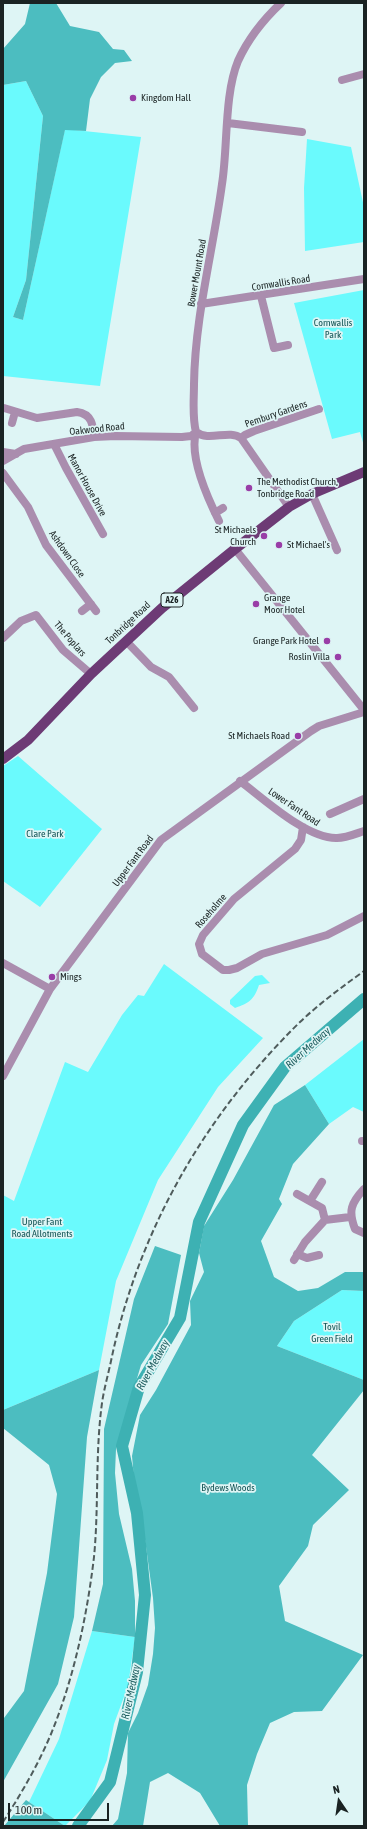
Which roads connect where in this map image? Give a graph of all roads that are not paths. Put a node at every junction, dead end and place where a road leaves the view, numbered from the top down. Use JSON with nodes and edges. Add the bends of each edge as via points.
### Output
{"nodes":[{"id":1,"x":281,"y":3,"type":"edge"},
{"id":2,"x":364,"y":74,"type":"edge"},
{"id":3,"x":342,"y":80,"type":"dead end"},
{"id":4,"x":228,"y":123,"type":"junction"},
{"id":5,"x":302,"y":132,"type":"dead end"},
{"id":6,"x":364,"y":280,"type":"edge"},
{"id":7,"x":261,"y":296,"type":"junction"},
{"id":8,"x":201,"y":304,"type":"junction"},
{"id":9,"x":288,"y":345,"type":"dead end"},
{"id":10,"x":4,"y":408,"type":"edge"},
{"id":11,"x":319,"y":410,"type":"dead end"},
{"id":12,"x":15,"y":412,"type":"junction"},
{"id":13,"x":12,"y":424,"type":"dead end"},
{"id":14,"x":196,"y":432,"type":"junction"},
{"id":15,"x":94,"y":438,"type":"junction"},
{"id":16,"x":241,"y":438,"type":"junction"},
{"id":17,"x":54,"y":444,"type":"junction"},
{"id":18,"x":3,"y":452,"type":"edge"},
{"id":19,"x":16,"y":454,"type":"junction"},
{"id":20,"x":3,"y":461,"type":"edge"},
{"id":21,"x":364,"y":472,"type":"edge"},
{"id":22,"x":3,"y":473,"type":"edge"},
{"id":23,"x":312,"y":494,"type":"junction"},
{"id":24,"x":290,"y":507,"type":"junction"},
{"id":25,"x":223,"y":508,"type":"dead end"},
{"id":26,"x":215,"y":513,"type":"junction"},
{"id":27,"x":219,"y":521,"type":"dead end"},
{"id":28,"x":103,"y":534,"type":"dead end"},
{"id":29,"x":235,"y":549,"type":"junction"},
{"id":30,"x":337,"y":550,"type":"dead end"},
{"id":31,"x":82,"y":611,"type":"dead end"},
{"id":32,"x":3,"y":638,"type":"edge"},
{"id":33,"x":126,"y":641,"type":"junction"},
{"id":34,"x":91,"y":674,"type":"junction"},
{"id":35,"x":194,"y":708,"type":"dead end"},
{"id":36,"x":364,"y":711,"type":"edge"},
{"id":37,"x":3,"y":759,"type":"edge"},
{"id":38,"x":240,"y":782,"type":"junction"},
{"id":39,"x":364,"y":799,"type":"edge"},
{"id":40,"x":330,"y":814,"type":"dead end"},
{"id":41,"x":303,"y":828,"type":"junction"},
{"id":42,"x":364,"y":832,"type":"edge"},
{"id":43,"x":364,"y":916,"type":"edge"},
{"id":44,"x":3,"y":963,"type":"edge"},
{"id":45,"x":50,"y":990,"type":"junction"},
{"id":46,"x":3,"y":1076,"type":"edge"},
{"id":47,"x":322,"y":1182,"type":"dead end"},
{"id":48,"x":364,"y":1189,"type":"edge"},
{"id":49,"x":296,"y":1194,"type":"dead end"},
{"id":50,"x":310,"y":1201,"type":"junction"},
{"id":51,"x":350,"y":1218,"type":"junction"},
{"id":52,"x":325,"y":1220,"type":"junction"},
{"id":53,"x":364,"y":1233,"type":"edge"},
{"id":54,"x":319,"y":1255,"type":"dead end"}],
"edges":[{"from":1,"to":4,"type":"street","name":"Bower Mount Road","via":[[259,25],[238,62],[231,90]]},
{"from":2,"to":3,"type":"street"},
{"from":4,"to":5,"type":"street"},
{"from":4,"to":8,"type":"street","name":"Bower Mount Road","via":[[223,183]]},
{"from":6,"to":7,"type":"street","name":"Cornwallis Road"},
{"from":7,"to":8,"type":"street","name":"Cornwallis Road"},
{"from":7,"to":9,"type":"street","via":[[274,348]]},
{"from":8,"to":14,"type":"street","name":"Bower Mount Road","via":[[195,348],[193,409]]},
{"from":10,"to":12,"type":"street"},
{"from":11,"to":16,"type":"street","name":"Pembury Gardens","via":[[245,434]]},
{"from":12,"to":13,"type":"street"},
{"from":12,"to":15,"type":"street","via":[[38,418],[83,413],[92,422]]},
{"from":14,"to":15,"type":"street","name":"Oakwood Road","via":[[191,436]]},
{"from":14,"to":16,"type":"street","via":[[201,436]]},
{"from":14,"to":26,"type":"street","name":"Bower Mount Road","via":[[194,440],[200,475]]},
{"from":15,"to":17,"type":"street","name":"Oakwood Road"},
{"from":16,"to":24,"type":"street"},
{"from":17,"to":19,"type":"street","name":"Oakwood Road","via":[[24,449]]},
{"from":17,"to":28,"type":"street","name":"Manor House Drive"},
{"from":18,"to":19,"type":"street"},
{"from":19,"to":20,"type":"street","name":"Oakwood Road"},
{"from":21,"to":23,"type":"main road","name":"Tonbridge Road","number":"A26"},
{"from":22,"to":31,"type":"street","name":"Ashdown Close","via":[[28,507],[46,545],[93,607]]},
{"from":23,"to":24,"type":"main road","name":"Tonbridge Road","number":"A26"},
{"from":23,"to":30,"type":"street"},
{"from":24,"to":29,"type":"main road","name":"Tonbridge Road","number":"A26"},
{"from":25,"to":26,"type":"street"},
{"from":26,"to":27,"type":"street","name":"Bower Mount Road"},
{"from":29,"to":33,"type":"main road","name":"Tonbridge Road","number":"A26"},
{"from":29,"to":36,"type":"street"},
{"from":32,"to":34,"type":"street","name":"The Poplars","via":[[22,621],[36,615],[63,650]]},
{"from":33,"to":34,"type":"main road","name":"Tonbridge Road","number":"A26"},
{"from":33,"to":35,"type":"street","via":[[151,667],[169,677]]},
{"from":34,"to":37,"type":"main road","name":"Tonbridge Road","number":"A26","via":[[28,740]]},
{"from":36,"to":38,"type":"street","name":"Upper Fant Road","via":[[319,726]]},
{"from":38,"to":41,"type":"street","name":"Lower Fant Road"},
{"from":38,"to":45,"type":"street","name":"Upper Fant Road","via":[[161,840]]},
{"from":39,"to":40,"type":"street"},
{"from":41,"to":42,"type":"street","name":"Lower Fant Road","via":[[330,838],[343,838]]},
{"from":41,"to":43,"type":"street","name":"Roseholme","via":[[302,840],[295,849],[234,899],[203,935],[199,944],[202,954],[223,970],[229,970],[262,954],[327,935]]},
{"from":44,"to":45,"type":"street"},
{"from":45,"to":46,"type":"street","name":"Upper Fant Road"},
{"from":47,"to":50,"type":"street"},
{"from":48,"to":51,"type":"street","via":[[352,1204]]},
{"from":49,"to":50,"type":"street"},
{"from":50,"to":52,"type":"street","via":[[322,1208]]},
{"from":51,"to":52,"type":"street"},
{"from":51,"to":53,"type":"street","via":[[355,1229]]},
{"from":52,"to":54,"type":"street","via":[[305,1242],[296,1257]]}]}
